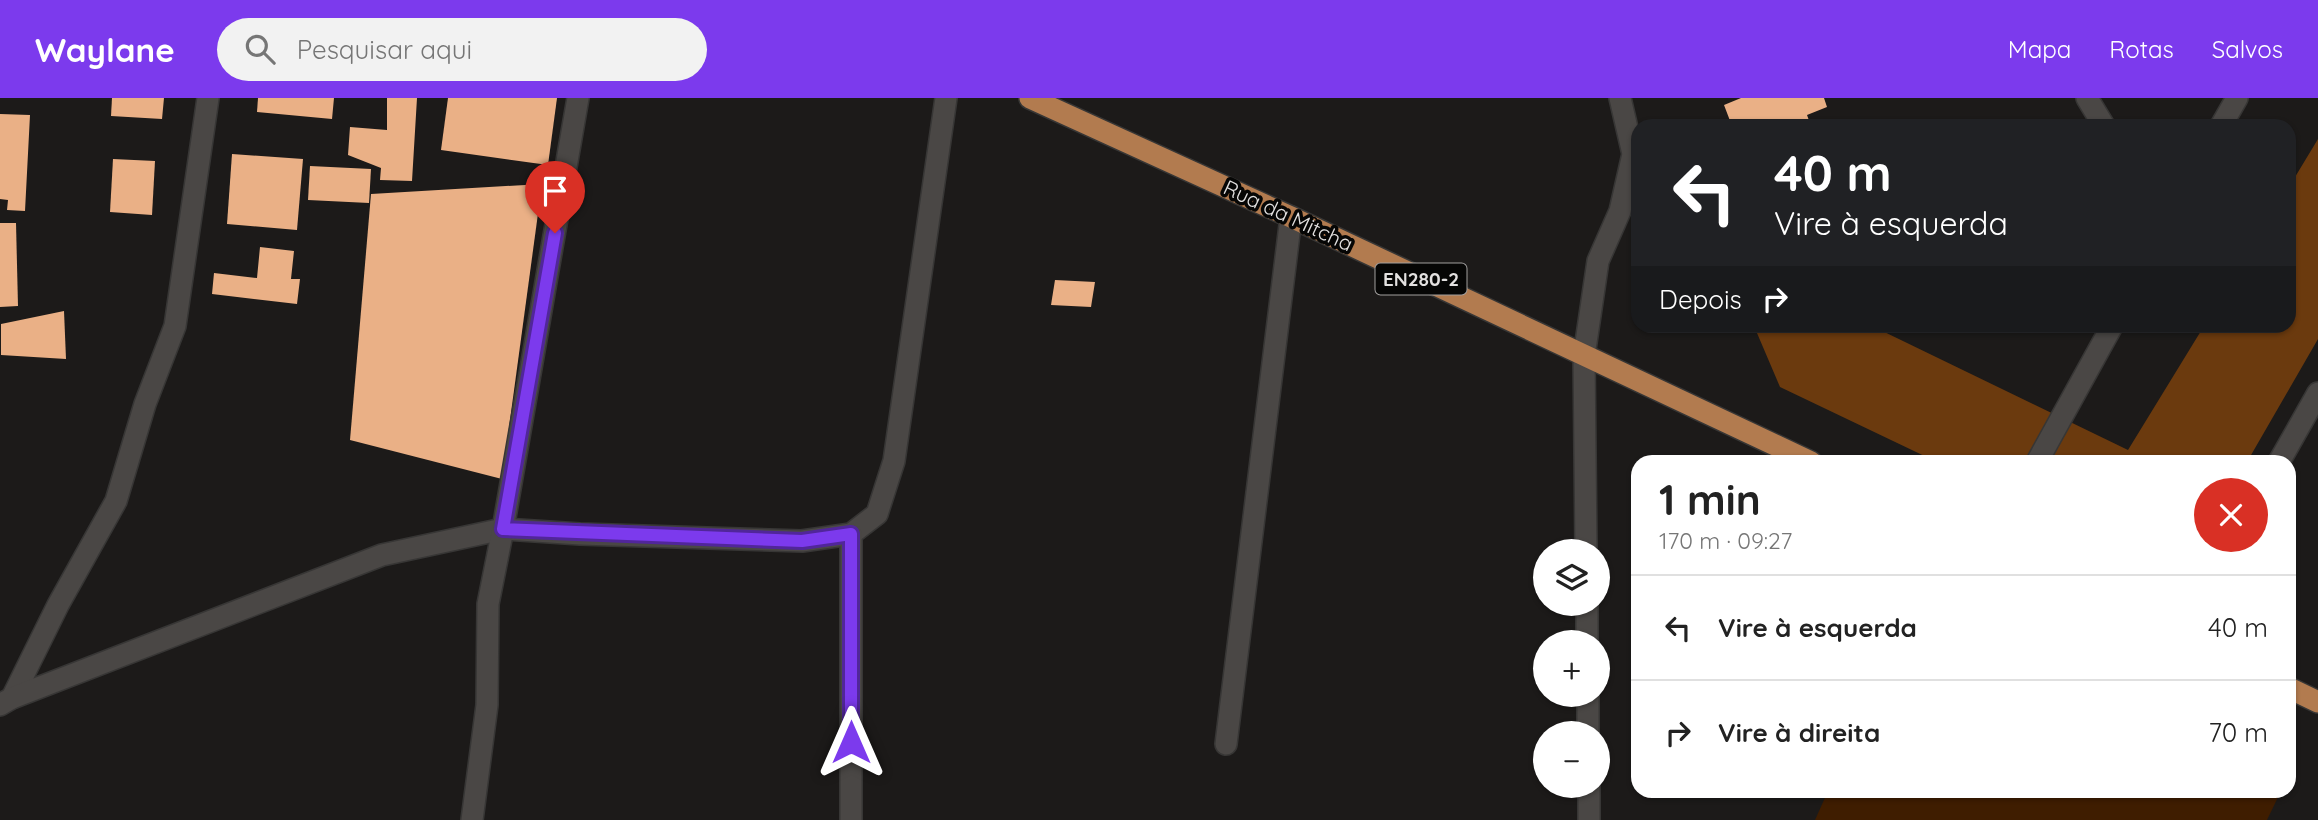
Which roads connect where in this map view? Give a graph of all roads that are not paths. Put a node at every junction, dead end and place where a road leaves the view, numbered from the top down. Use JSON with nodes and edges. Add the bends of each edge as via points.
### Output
{"nodes":[{"id":1,"x":208,"y":98,"type":"edge"},
{"id":2,"x":578,"y":98,"type":"edge"},
{"id":3,"x":946,"y":98,"type":"edge"},
{"id":4,"x":1030,"y":98,"type":"edge"},
{"id":5,"x":1620,"y":98,"type":"edge"},
{"id":6,"x":2087,"y":98,"type":"edge"},
{"id":7,"x":2237,"y":98,"type":"edge"},
{"id":8,"x":2100,"y":119,"type":"edge"},
{"id":9,"x":2225,"y":119,"type":"edge"},
{"id":10,"x":1631,"y":145,"type":"edge"},
{"id":11,"x":1631,"y":163,"type":"edge"},
{"id":12,"x":1290,"y":217,"type":"junction"},
{"id":13,"x":2108,"y":333,"type":"edge"},
{"id":14,"x":1584,"y":356,"type":"junction"},
{"id":15,"x":2318,"y":393,"type":"edge"},
{"id":16,"x":1796,"y":455,"type":"edge"},
{"id":17,"x":2041,"y":455,"type":"edge"},
{"id":18,"x":2283,"y":455,"type":"edge"},
{"id":19,"x":503,"y":529,"type":"junction"},
{"id":20,"x":851,"y":534,"type":"junction"},
{"id":21,"x":1586,"y":539,"type":"edge"},
{"id":22,"x":2296,"y":691,"type":"edge"},
{"id":23,"x":6,"y":701,"type":"edge"},
{"id":24,"x":2318,"y":702,"type":"edge"},
{"id":25,"x":1226,"y":744,"type":"dead end"},
{"id":26,"x":1589,"y":798,"type":"edge"},
{"id":27,"x":472,"y":820,"type":"edge"},
{"id":28,"x":850,"y":820,"type":"edge"},
{"id":29,"x":1589,"y":820,"type":"edge"}],
"edges":[{"from":1,"to":23,"type":"street","via":[[175,326],[145,404],[116,502]]},
{"from":2,"to":19,"type":"street"},
{"from":3,"to":20,"type":"street","via":[[894,461],[877,514]]},
{"from":4,"to":12,"type":"main road","name":"Rua da Mitcha","number":"EN280-2"},
{"from":5,"to":10,"type":"street"},
{"from":6,"to":8,"type":"street"},
{"from":7,"to":9,"type":"street"},
{"from":11,"to":14,"type":"street","via":[[1620,211],[1598,261]]},
{"from":12,"to":14,"type":"main road","name":"Rua da Mitcha","number":"EN280-2"},
{"from":12,"to":25,"type":"street"},
{"from":13,"to":17,"type":"street"},
{"from":14,"to":16,"type":"main road","name":"Rua da Mitcha","number":"EN280-2"},
{"from":14,"to":21,"type":"street"},
{"from":15,"to":18,"type":"street"},
{"from":19,"to":20,"type":"street","via":[[802,541]]},
{"from":19,"to":23,"type":"street","via":[[382,555]]},
{"from":19,"to":27,"type":"street","via":[[488,604],[486,705]]},
{"from":20,"to":28,"type":"street"},
{"from":22,"to":24,"type":"main road"},
{"from":26,"to":29,"type":"street"}]}
